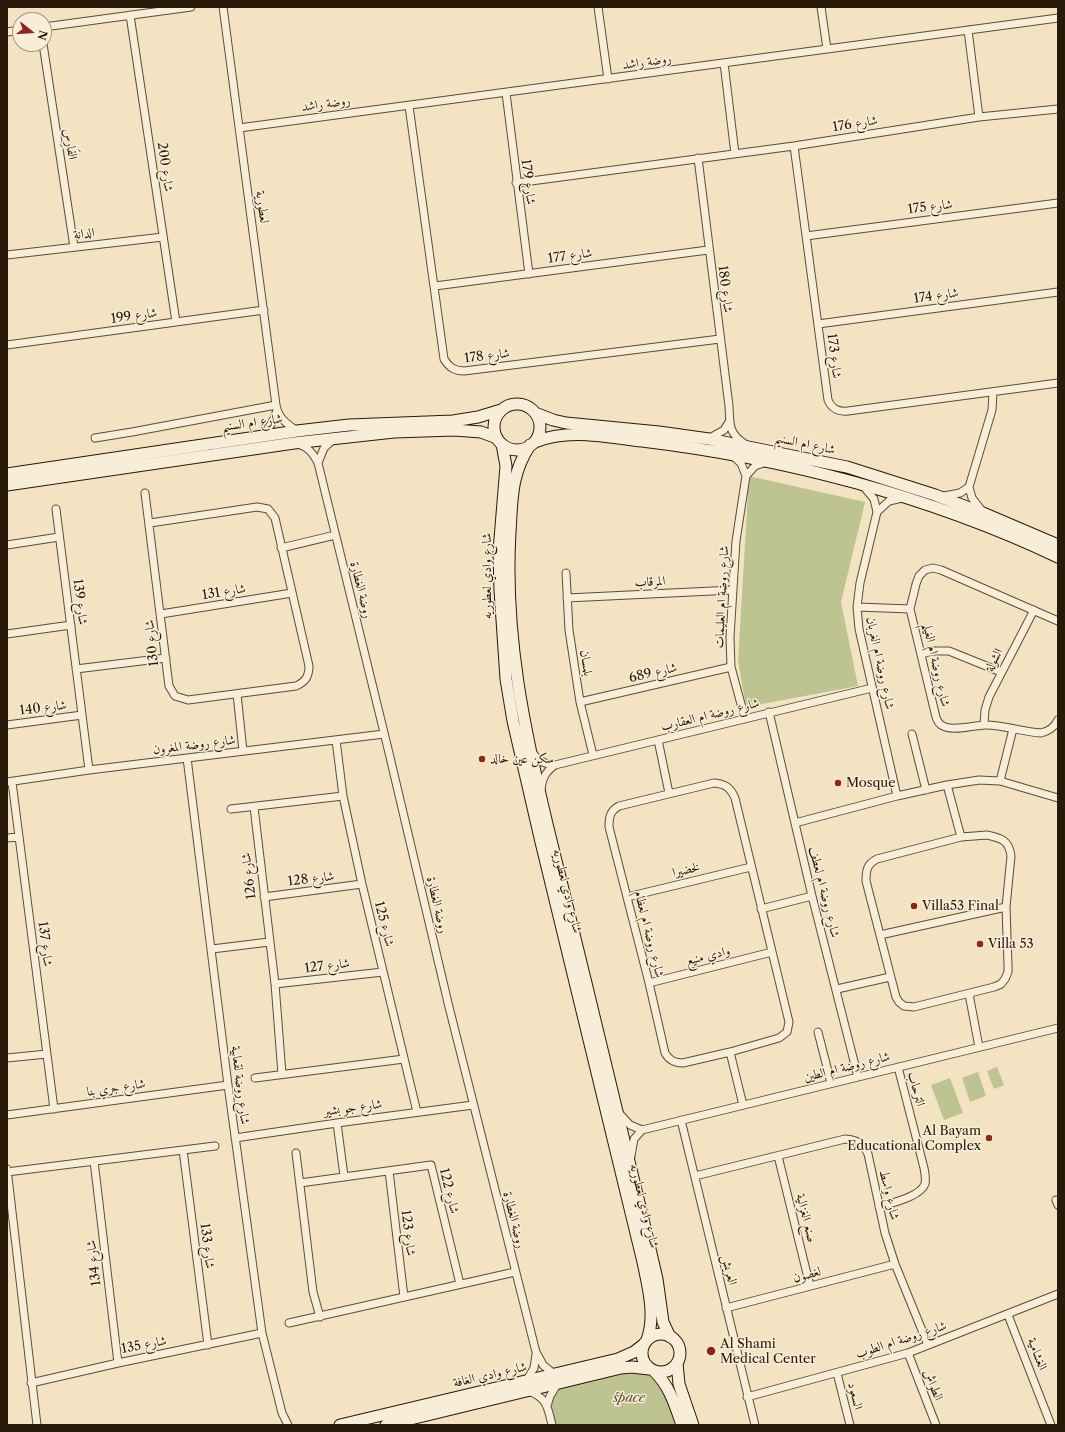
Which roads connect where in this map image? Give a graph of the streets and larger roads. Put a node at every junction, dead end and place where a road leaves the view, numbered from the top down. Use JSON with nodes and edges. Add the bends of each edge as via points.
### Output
{"nodes":[{"id":1,"x":191,"y":7,"type":"edge"},
{"id":2,"x":223,"y":7,"type":"edge"},
{"id":3,"x":598,"y":7,"type":"edge"},
{"id":4,"x":821,"y":7,"type":"edge"},
{"id":5,"x":130,"y":15,"type":"junction"},
{"id":6,"x":1058,"y":18,"type":"edge"},
{"id":7,"x":52,"y":26,"type":"edge"},
{"id":8,"x":968,"y":30,"type":"junction"},
{"id":9,"x":827,"y":49,"type":"junction"},
{"id":10,"x":44,"y":52,"type":"edge"},
{"id":11,"x":724,"y":63,"type":"junction"},
{"id":12,"x":608,"y":79,"type":"junction"},
{"id":13,"x":506,"y":92,"type":"junction"},
{"id":14,"x":409,"y":106,"type":"junction"},
{"id":15,"x":1058,"y":109,"type":"edge"},
{"id":16,"x":979,"y":117,"type":"junction"},
{"id":17,"x":239,"y":128,"type":"junction"},
{"id":18,"x":794,"y":146,"type":"junction"},
{"id":19,"x":735,"y":154,"type":"junction"},
{"id":20,"x":698,"y":158,"type":"junction"},
{"id":21,"x":516,"y":184,"type":"junction"},
{"id":22,"x":1058,"y":202,"type":"edge"},
{"id":23,"x":163,"y":236,"type":"junction"},
{"id":24,"x":806,"y":236,"type":"junction"},
{"id":25,"x":74,"y":247,"type":"junction"},
{"id":26,"x":708,"y":250,"type":"junction"},
{"id":27,"x":7,"y":255,"type":"edge"},
{"id":28,"x":529,"y":274,"type":"junction"},
{"id":29,"x":435,"y":286,"type":"junction"},
{"id":30,"x":1058,"y":292,"type":"edge"},
{"id":31,"x":264,"y":310,"type":"junction"},
{"id":32,"x":176,"y":322,"type":"junction"},
{"id":33,"x":818,"y":324,"type":"junction"},
{"id":34,"x":720,"y":339,"type":"junction"},
{"id":35,"x":7,"y":345,"type":"edge"},
{"id":36,"x":1058,"y":383,"type":"edge"},
{"id":37,"x":993,"y":392,"type":"junction"},
{"id":38,"x":276,"y":408,"type":"junction"},
{"id":39,"x":501,"y":410,"type":"junction"},
{"id":40,"x":535,"y":413,"type":"junction"},
{"id":41,"x":729,"y":422,"type":"junction"},
{"id":42,"x":297,"y":431,"type":"junction"},
{"id":43,"x":261,"y":436,"type":"junction"},
{"id":44,"x":95,"y":438,"type":"dead end"},
{"id":45,"x":336,"y":438,"type":"junction"},
{"id":46,"x":710,"y":439,"type":"junction"},
{"id":47,"x":500,"y":441,"type":"junction"},
{"id":48,"x":294,"y":443,"type":"junction"},
{"id":49,"x":532,"y":443,"type":"junction"},
{"id":50,"x":747,"y":446,"type":"junction"},
{"id":51,"x":731,"y":455,"type":"junction"},
{"id":52,"x":768,"y":462,"type":"junction"},
{"id":53,"x":318,"y":463,"type":"junction"},
{"id":54,"x":7,"y":474,"type":"edge"},
{"id":55,"x":746,"y":476,"type":"junction"},
{"id":56,"x":7,"y":485,"type":"edge"},
{"id":57,"x":863,"y":486,"type":"junction"},
{"id":58,"x":969,"y":487,"type":"junction"},
{"id":59,"x":145,"y":492,"type":"dead end"},
{"id":60,"x":935,"y":496,"type":"junction"},
{"id":61,"x":904,"y":498,"type":"junction"},
{"id":62,"x":56,"y":510,"type":"dead end"},
{"id":63,"x":877,"y":512,"type":"junction"},
{"id":64,"x":983,"y":512,"type":"junction"},
{"id":65,"x":150,"y":523,"type":"junction"},
{"id":66,"x":335,"y":535,"type":"junction"},
{"id":67,"x":59,"y":537,"type":"junction"},
{"id":68,"x":7,"y":545,"type":"edge"},
{"id":69,"x":1058,"y":545,"type":"edge"},
{"id":70,"x":281,"y":548,"type":"junction"},
{"id":71,"x":1058,"y":557,"type":"edge"},
{"id":72,"x":566,"y":573,"type":"dead end"},
{"id":73,"x":733,"y":590,"type":"junction"},
{"id":74,"x":292,"y":593,"type":"junction"},
{"id":75,"x":567,"y":598,"type":"junction"},
{"id":76,"x":857,"y":607,"type":"junction"},
{"id":77,"x":910,"y":609,"type":"junction"},
{"id":78,"x":1034,"y":610,"type":"junction"},
{"id":79,"x":161,"y":614,"type":"junction"},
{"id":80,"x":1058,"y":621,"type":"edge"},
{"id":81,"x":71,"y":625,"type":"junction"},
{"id":82,"x":7,"y":634,"type":"edge"},
{"id":83,"x":921,"y":654,"type":"junction"},
{"id":84,"x":166,"y":658,"type":"junction"},
{"id":85,"x":731,"y":667,"type":"junction"},
{"id":86,"x":76,"y":669,"type":"junction"},
{"id":87,"x":1001,"y":672,"type":"junction"},
{"id":88,"x":872,"y":688,"type":"junction"},
{"id":89,"x":237,"y":694,"type":"junction"},
{"id":90,"x":580,"y":702,"type":"junction"},
{"id":91,"x":769,"y":712,"type":"junction"},
{"id":92,"x":82,"y":715,"type":"junction"},
{"id":93,"x":745,"y":719,"type":"junction"},
{"id":94,"x":1058,"y":720,"type":"edge"},
{"id":95,"x":7,"y":725,"type":"edge"},
{"id":96,"x":984,"y":725,"type":"junction"},
{"id":97,"x":1013,"y":729,"type":"junction"},
{"id":98,"x":384,"y":734,"type":"junction"},
{"id":99,"x":912,"y":734,"type":"dead end"},
{"id":100,"x":336,"y":740,"type":"junction"},
{"id":101,"x":658,"y":740,"type":"junction"},
{"id":102,"x":529,"y":745,"type":"junction"},
{"id":103,"x":243,"y":751,"type":"junction"},
{"id":104,"x":592,"y":756,"type":"junction"},
{"id":105,"x":187,"y":758,"type":"junction"},
{"id":106,"x":555,"y":765,"type":"junction"},
{"id":107,"x":89,"y":770,"type":"junction"},
{"id":108,"x":1000,"y":781,"type":"junction"},
{"id":109,"x":9,"y":782,"type":"edge"},
{"id":110,"x":947,"y":785,"type":"junction"},
{"id":111,"x":926,"y":790,"type":"junction"},
{"id":112,"x":669,"y":793,"type":"junction"},
{"id":113,"x":343,"y":796,"type":"junction"},
{"id":114,"x":897,"y":796,"type":"junction"},
{"id":115,"x":541,"y":798,"type":"junction"},
{"id":116,"x":1058,"y":798,"type":"edge"},
{"id":117,"x":254,"y":807,"type":"junction"},
{"id":118,"x":231,"y":809,"type":"dead end"},
{"id":119,"x":795,"y":823,"type":"junction"},
{"id":120,"x":19,"y":837,"type":"junction"},
{"id":121,"x":961,"y":837,"type":"junction"},
{"id":122,"x":7,"y":838,"type":"edge"},
{"id":123,"x":751,"y":867,"type":"junction"},
{"id":124,"x":362,"y":884,"type":"junction"},
{"id":125,"x":264,"y":896,"type":"junction"},
{"id":126,"x":812,"y":896,"type":"junction"},
{"id":127,"x":627,"y":897,"type":"junction"},
{"id":128,"x":1006,"y":907,"type":"junction"},
{"id":129,"x":761,"y":909,"type":"junction"},
{"id":130,"x":880,"y":935,"type":"junction"},
{"id":131,"x":269,"y":942,"type":"junction"},
{"id":132,"x":212,"y":949,"type":"junction"},
{"id":133,"x":772,"y":952,"type":"junction"},
{"id":134,"x":383,"y":972,"type":"junction"},
{"id":135,"x":890,"y":977,"type":"junction"},
{"id":136,"x":649,"y":983,"type":"junction"},
{"id":137,"x":275,"y":984,"type":"junction"},
{"id":138,"x":837,"y":990,"type":"junction"},
{"id":139,"x":968,"y":994,"type":"junction"},
{"id":140,"x":1058,"y":1028,"type":"edge"},
{"id":141,"x":818,"y":1032,"type":"dead end"},
{"id":142,"x":979,"y":1048,"type":"junction"},
{"id":143,"x":730,"y":1052,"type":"junction"},
{"id":144,"x":47,"y":1054,"type":"junction"},
{"id":145,"x":7,"y":1058,"type":"edge"},
{"id":146,"x":404,"y":1058,"type":"junction"},
{"id":147,"x":898,"y":1067,"type":"junction"},
{"id":148,"x":282,"y":1074,"type":"junction"},
{"id":149,"x":858,"y":1077,"type":"junction"},
{"id":150,"x":255,"y":1078,"type":"dead end"},
{"id":151,"x":832,"y":1083,"type":"junction"},
{"id":152,"x":228,"y":1085,"type":"junction"},
{"id":153,"x":473,"y":1105,"type":"junction"},
{"id":154,"x":743,"y":1105,"type":"junction"},
{"id":155,"x":616,"y":1108,"type":"junction"},
{"id":156,"x":54,"y":1109,"type":"junction"},
{"id":157,"x":417,"y":1112,"type":"junction"},
{"id":158,"x":7,"y":1115,"type":"edge"},
{"id":159,"x":681,"y":1120,"type":"junction"},
{"id":160,"x":337,"y":1122,"type":"junction"},
{"id":161,"x":642,"y":1130,"type":"junction"},
{"id":162,"x":235,"y":1138,"type":"junction"},
{"id":163,"x":215,"y":1146,"type":"dead end"},
{"id":164,"x":183,"y":1150,"type":"junction"},
{"id":165,"x":296,"y":1153,"type":"dead end"},
{"id":166,"x":778,"y":1156,"type":"junction"},
{"id":167,"x":94,"y":1161,"type":"junction"},
{"id":168,"x":630,"y":1164,"type":"junction"},
{"id":169,"x":7,"y":1170,"type":"edge"},
{"id":170,"x":389,"y":1171,"type":"junction"},
{"id":171,"x":344,"y":1176,"type":"junction"},
{"id":172,"x":695,"y":1176,"type":"junction"},
{"id":173,"x":300,"y":1183,"type":"junction"},
{"id":174,"x":879,"y":1207,"type":"junction"},
{"id":175,"x":895,"y":1264,"type":"junction"},
{"id":176,"x":515,"y":1272,"type":"junction"},
{"id":177,"x":460,"y":1284,"type":"junction"},
{"id":178,"x":810,"y":1286,"type":"junction"},
{"id":179,"x":1058,"y":1294,"type":"edge"},
{"id":180,"x":404,"y":1297,"type":"junction"},
{"id":181,"x":726,"y":1308,"type":"junction"},
{"id":182,"x":1008,"y":1315,"type":"junction"},
{"id":183,"x":320,"y":1317,"type":"junction"},
{"id":184,"x":289,"y":1323,"type":"dead end"},
{"id":185,"x":262,"y":1334,"type":"junction"},
{"id":186,"x":670,"y":1337,"type":"junction"},
{"id":187,"x":645,"y":1342,"type":"junction"},
{"id":188,"x":208,"y":1345,"type":"junction"},
{"id":189,"x":928,"y":1345,"type":"junction"},
{"id":190,"x":536,"y":1352,"type":"junction"},
{"id":191,"x":908,"y":1354,"type":"junction"},
{"id":192,"x":677,"y":1362,"type":"junction"},
{"id":193,"x":118,"y":1363,"type":"junction"},
{"id":194,"x":652,"y":1370,"type":"junction"},
{"id":195,"x":837,"y":1373,"type":"junction"},
{"id":196,"x":556,"y":1378,"type":"junction"},
{"id":197,"x":31,"y":1383,"type":"junction"},
{"id":198,"x":526,"y":1386,"type":"junction"},
{"id":199,"x":747,"y":1396,"type":"junction"},
{"id":200,"x":548,"y":1406,"type":"junction"},
{"id":201,"x":282,"y":1413,"type":"junction"},
{"id":202,"x":37,"y":1425,"type":"edge"},
{"id":203,"x":280,"y":1425,"type":"edge"},
{"id":204,"x":288,"y":1425,"type":"edge"},
{"id":205,"x":340,"y":1425,"type":"edge"},
{"id":206,"x":386,"y":1425,"type":"edge"},
{"id":207,"x":552,"y":1425,"type":"edge"},
{"id":208,"x":682,"y":1425,"type":"edge"},
{"id":209,"x":693,"y":1425,"type":"edge"},
{"id":210,"x":755,"y":1425,"type":"edge"},
{"id":211,"x":850,"y":1425,"type":"edge"},
{"id":212,"x":936,"y":1425,"type":"edge"},
{"id":213,"x":1051,"y":1425,"type":"edge"}],
"edges":[{"from":1,"to":5,"type":"street"},
{"from":2,"to":17,"type":"street","name":"لعطورية"},
{"from":3,"to":12,"type":"street"},
{"from":4,"to":9,"type":"street"},
{"from":5,"to":7,"type":"street"},
{"from":5,"to":23,"type":"street","name":"شارع 200"},
{"from":6,"to":8,"type":"street","name":"روضة راشد"},
{"from":8,"to":9,"type":"street","name":"روضة راشد"},
{"from":8,"to":16,"type":"street"},
{"from":9,"to":11,"type":"street","name":"روضة راشد"},
{"from":10,"to":25,"type":"street","name":"الفَارِس"},
{"from":11,"to":12,"type":"street","name":"روضة راشد"},
{"from":11,"to":19,"type":"street"},
{"from":12,"to":13,"type":"street","name":"روضة راشد"},
{"from":13,"to":14,"type":"street","name":"روضة راشد"},
{"from":13,"to":21,"type":"street","name":"شارع 179"},
{"from":14,"to":17,"type":"street","name":"روضة راشد"},
{"from":14,"to":29,"type":"street","name":"شارع 178"},
{"from":15,"to":16,"type":"street","name":"شارع 176"},
{"from":16,"to":18,"type":"street","name":"شارع 176"},
{"from":17,"to":31,"type":"street","name":"لعطورية"},
{"from":18,"to":19,"type":"street","name":"شارع 176"},
{"from":18,"to":24,"type":"street","name":"شارع 173"},
{"from":19,"to":20,"type":"street","name":"شارع 176"},
{"from":20,"to":21,"type":"street","name":"شارع 176"},
{"from":20,"to":26,"type":"street","name":"شارع 180"},
{"from":21,"to":28,"type":"street","name":"شارع 179"},
{"from":22,"to":24,"type":"street","name":"شارع 175"},
{"from":23,"to":25,"type":"street","name":"الدانة"},
{"from":23,"to":32,"type":"street","name":"شارع 200"},
{"from":24,"to":33,"type":"street","name":"شارع 173"},
{"from":25,"to":27,"type":"street","name":"الدانة"},
{"from":26,"to":28,"type":"street","name":"شارع 177"},
{"from":26,"to":34,"type":"street","name":"شارع 180"},
{"from":28,"to":29,"type":"street","name":"شارع 177"},
{"from":29,"to":34,"type":"street","name":"شارع 178","via":[[444,359],[447,365],[457,371]]},
{"from":30,"to":33,"type":"street","name":"شارع 174"},
{"from":31,"to":32,"type":"street","name":"شارع 199"},
{"from":31,"to":38,"type":"street","name":"لعطورية"},
{"from":32,"to":35,"type":"street","name":"شارع 199"},
{"from":33,"to":37,"type":"street","name":"شارع 173","via":[[828,400],[836,410],[848,411]]},
{"from":34,"to":41,"type":"street","name":"شارع 180"},
{"from":36,"to":37,"type":"street","name":"شارع 173"},
{"from":37,"to":58,"type":"street","via":[[992,410]]},
{"from":38,"to":42,"type":"street","via":[[285,423]]},
{"from":38,"to":43,"type":"street","via":[[272,425]]},
{"from":38,"to":44,"type":"street"},
{"from":39,"to":40,"type":"street","via":[[522,404]]},
{"from":39,"to":42,"type":"street","name":"شارع ام السنيم","via":[[453,421],[364,424]]},
{"from":39,"to":47,"type":"street","via":[[494,423]]},
{"from":40,"to":46,"type":"street","name":"شارع ام السنيم","via":[[566,423]]},
{"from":40,"to":49,"type":"street","via":[[540,426]]},
{"from":41,"to":46,"type":"street","via":[[724,430]]},
{"from":41,"to":50,"type":"street","name":"شارع 180","via":[[736,438]]},
{"from":42,"to":43,"type":"street","name":"شارع ام السنيم"},
{"from":43,"to":54,"type":"street","name":"شارع ام السنيم"},
{"from":45,"to":47,"type":"street","name":"شارع ام السنيم","via":[[394,432],[454,430],[481,432]]},
{"from":45,"to":48,"type":"street","name":"شارع ام السنيم"},
{"from":45,"to":53,"type":"street","via":[[324,448]]},
{"from":46,"to":50,"type":"street","name":"شارع ام السنيم"},
{"from":47,"to":49,"type":"street","via":[[509,448],[516,449]]},
{"from":47,"to":187,"type":"street","name":"شارع وادي لعطوريه","via":[[506,466],[499,566],[506,679],[541,842],[643,1262],[651,1315],[651,1331]]},
{"from":48,"to":53,"type":"street","name":"روضة الغطارة","via":[[308,449]]},
{"from":48,"to":56,"type":"street","name":"شارع ام السنيم"},
{"from":49,"to":51,"type":"street","name":"شارع ام السنيم","via":[[551,436],[576,434]]},
{"from":49,"to":102,"type":"street","name":"شارع وادي لعطوريه","via":[[518,467],[514,482],[509,552],[510,622],[515,670]]},
{"from":50,"to":60,"type":"street","name":"شارع ام السنيم","via":[[847,468]]},
{"from":51,"to":52,"type":"street","name":"شارع ام السنيم"},
{"from":51,"to":55,"type":"street","via":[[741,463]]},
{"from":52,"to":55,"type":"street","via":[[755,466]]},
{"from":52,"to":57,"type":"street","name":"شارع ام السنيم","via":[[820,473]]},
{"from":53,"to":66,"type":"street","name":"روضة الغطارة"},
{"from":55,"to":73,"type":"street","name":"شارع روضة ام العليمات","via":[[736,541]]},
{"from":57,"to":61,"type":"street","name":"شارع ام السنيم"},
{"from":57,"to":63,"type":"street","via":[[874,499]]},
{"from":58,"to":60,"type":"street","via":[[956,494]]},
{"from":58,"to":64,"type":"street","via":[[972,498]]},
{"from":59,"to":65,"type":"street","name":"شارع 130"},
{"from":60,"to":64,"type":"street","name":"شارع ام السنيم"},
{"from":61,"to":63,"type":"street","via":[[889,501]]},
{"from":61,"to":71,"type":"street","name":"شارع ام السنيم","via":[[965,518]]},
{"from":62,"to":67,"type":"street","name":"شارع 139"},
{"from":63,"to":76,"type":"street","name":"شارع روضة ام الغربان","via":[[860,583]]},
{"from":64,"to":69,"type":"street","name":"شارع ام السنيم"},
{"from":65,"to":70,"type":"street","name":"شارع 130","via":[[257,507],[268,509],[275,518]]},
{"from":65,"to":79,"type":"street","name":"شارع 130"},
{"from":66,"to":70,"type":"street"},
{"from":66,"to":98,"type":"street","name":"روضة الغطارة"},
{"from":67,"to":68,"type":"street"},
{"from":67,"to":81,"type":"street","name":"شارع 139"},
{"from":70,"to":74,"type":"street","name":"شارع 130"},
{"from":72,"to":75,"type":"street","name":"بلمسان"},
{"from":73,"to":75,"type":"street","name":"المرقاب"},
{"from":73,"to":85,"type":"street","name":"شارع روضة ام العليمات"},
{"from":74,"to":79,"type":"street","name":"شارع 131"},
{"from":74,"to":89,"type":"street","name":"شارع 130","via":[[309,666],[307,678],[296,686]]},
{"from":75,"to":90,"type":"street","name":"بلمسان"},
{"from":76,"to":77,"type":"street","name":"شارع روضة ام الغيلم"},
{"from":76,"to":88,"type":"street","name":"شارع روضة ام الغربان","via":[[859,629]]},
{"from":77,"to":78,"type":"street","name":"شارع روضة ام الغيلم","via":[[919,576],[925,570],[933,568]]},
{"from":77,"to":83,"type":"street","name":"شارع روضة ام الغيلم"},
{"from":78,"to":80,"type":"street","name":"شارع روضة ام الغيلم"},
{"from":78,"to":87,"type":"street","name":"الشولة"},
{"from":79,"to":84,"type":"street","name":"شارع 130"},
{"from":81,"to":82,"type":"street"},
{"from":81,"to":86,"type":"street","name":"شارع 139"},
{"from":83,"to":87,"type":"street","via":[[949,651]]},
{"from":83,"to":96,"type":"street","name":"شارع روضة ام الغيلم","via":[[937,721],[952,728]]},
{"from":84,"to":86,"type":"street"},
{"from":84,"to":89,"type":"street","name":"شارع 130","via":[[169,686],[175,696],[188,700]]},
{"from":85,"to":90,"type":"street","name":"شارع 689"},
{"from":85,"to":93,"type":"street","name":"شارع روضة ام العليمات"},
{"from":86,"to":92,"type":"street","name":"شارع 139"},
{"from":87,"to":96,"type":"street","name":"الشولة","via":[[989,696]]},
{"from":88,"to":91,"type":"street","name":"شارع روضة ام العقارب"},
{"from":88,"to":114,"type":"street","name":"شارع روضة ام الغربان"},
{"from":89,"to":103,"type":"street"},
{"from":90,"to":104,"type":"street","name":"بلمسان"},
{"from":91,"to":93,"type":"street","name":"شارع روضة ام العقارب"},
{"from":91,"to":119,"type":"street","name":"شارع روضة ام لعطف"},
{"from":92,"to":95,"type":"street","name":"شارع 140"},
{"from":92,"to":107,"type":"street","name":"شارع 139"},
{"from":93,"to":101,"type":"street","name":"شارع روضة ام العقارب"},
{"from":94,"to":97,"type":"street","name":"شارع روضة ام الغيلم","via":[[1052,728],[1041,733]]},
{"from":96,"to":97,"type":"street","name":"شارع روضة ام الغيلم"},
{"from":97,"to":108,"type":"street"},
{"from":98,"to":100,"type":"street","name":"شارع روضة المغرون"},
{"from":98,"to":153,"type":"street","name":"روضة الغطارة"},
{"from":99,"to":111,"type":"street"},
{"from":100,"to":103,"type":"street","name":"شارع روضة المغرون"},
{"from":100,"to":113,"type":"street","name":"شارع 125"},
{"from":101,"to":104,"type":"street","name":"شارع روضة ام العقارب"},
{"from":101,"to":112,"type":"street"},
{"from":102,"to":106,"type":"street","via":[[539,760]]},
{"from":102,"to":115,"type":"street","name":"شارع وادي لعطوريه"},
{"from":103,"to":105,"type":"street","name":"شارع روضة المغرون"},
{"from":104,"to":106,"type":"street","name":"شارع روضة ام العقارب"},
{"from":105,"to":107,"type":"street","name":"شارع روضة المغرون"},
{"from":105,"to":132,"type":"street","name":"شارع روضة لقعابية"},
{"from":106,"to":115,"type":"street","via":[[548,770],[543,779]]},
{"from":107,"to":109,"type":"street","name":"شارع روضة المغرون"},
{"from":108,"to":110,"type":"street","via":[[979,780]]},
{"from":108,"to":116,"type":"street"},
{"from":109,"to":120,"type":"street","name":"شارع 137"},
{"from":110,"to":111,"type":"street"},
{"from":110,"to":121,"type":"street"},
{"from":111,"to":114,"type":"street"},
{"from":112,"to":123,"type":"street","name":"شارع روضة ام لعظام","via":[[714,783],[727,786],[735,798]]},
{"from":112,"to":127,"type":"street","name":"شارع روضة ام لعظام","via":[[619,806],[610,813],[609,827]]},
{"from":113,"to":117,"type":"street"},
{"from":113,"to":124,"type":"street","name":"شارع 125"},
{"from":114,"to":119,"type":"street"},
{"from":115,"to":155,"type":"street","name":"شارع وادي لعطوريه"},
{"from":117,"to":118,"type":"street"},
{"from":117,"to":125,"type":"street","name":"شارع 126"},
{"from":119,"to":126,"type":"street","name":"شارع روضة ام لعطف"},
{"from":120,"to":122,"type":"street"},
{"from":120,"to":144,"type":"street","name":"شارع 137"},
{"from":121,"to":128,"type":"street","via":[[995,836],[1007,843],[1011,856]]},
{"from":121,"to":130,"type":"street","via":[[876,859],[868,866],[866,881]]},
{"from":123,"to":127,"type":"street","name":"لخضيرا"},
{"from":123,"to":129,"type":"street","name":"شارع روضة ام لعظام"},
{"from":124,"to":125,"type":"street","name":"شارع 128"},
{"from":124,"to":134,"type":"street","name":"شارع 125"},
{"from":125,"to":131,"type":"street","name":"شارع 126"},
{"from":126,"to":129,"type":"street"},
{"from":126,"to":138,"type":"street","name":"شارع روضة ام لعطف"},
{"from":127,"to":136,"type":"street","name":"شارع روضة ام لعظام"},
{"from":128,"to":130,"type":"street"},
{"from":128,"to":139,"type":"street","via":[[1006,979],[994,987]]},
{"from":129,"to":133,"type":"street","name":"شارع روضة ام لعظام"},
{"from":130,"to":135,"type":"street"},
{"from":131,"to":132,"type":"street"},
{"from":131,"to":137,"type":"street","name":"شارع 126"},
{"from":132,"to":152,"type":"street","name":"شارع روضة لقعابية"},
{"from":133,"to":136,"type":"street","name":"وادي منيع"},
{"from":133,"to":143,"type":"street","name":"شارع روضة ام لعظام","via":[[789,1022],[787,1032],[779,1038]]},
{"from":134,"to":137,"type":"street","name":"شارع 127"},
{"from":134,"to":146,"type":"street","name":"شارع 125"},
{"from":135,"to":138,"type":"street"},
{"from":135,"to":139,"type":"street","via":[[899,1002],[909,1007]]},
{"from":136,"to":143,"type":"street","name":"شارع روضة ام لعظام","via":[[668,1058],[683,1063]]},
{"from":137,"to":148,"type":"street","name":"شارع 126"},
{"from":138,"to":149,"type":"street","name":"شارع روضة ام لعطف"},
{"from":139,"to":142,"type":"street"},
{"from":140,"to":142,"type":"street","name":"شارع روضة ام الطين"},
{"from":141,"to":151,"type":"street"},
{"from":142,"to":147,"type":"street","name":"شارع روضة ام الطين"},
{"from":143,"to":154,"type":"street"},
{"from":144,"to":145,"type":"street"},
{"from":144,"to":156,"type":"street","name":"شارع 137"},
{"from":146,"to":148,"type":"street"},
{"from":146,"to":157,"type":"street","name":"شارع 125"},
{"from":147,"to":149,"type":"street","name":"شارع روضة ام الطين"},
{"from":147,"to":174,"type":"street","name":"الترحاب","via":[[926,1175],[925,1184],[915,1194]]},
{"from":148,"to":150,"type":"street"},
{"from":149,"to":151,"type":"street","name":"شارع روضة ام الطين"},
{"from":151,"to":154,"type":"street","name":"شارع روضة ام الطين"},
{"from":152,"to":156,"type":"street","name":"شارع جري بنا"},
{"from":152,"to":162,"type":"street","name":"شارع روضة لقعابية"},
{"from":153,"to":157,"type":"street","name":"شارع جو بشير"},
{"from":153,"to":176,"type":"street","name":"روضة الغطارة"},
{"from":154,"to":159,"type":"street","name":"شارع روضة ام الطين"},
{"from":155,"to":161,"type":"street","via":[[626,1121]]},
{"from":155,"to":168,"type":"street","name":"شارع وادي لعطوريه"},
{"from":156,"to":158,"type":"street","name":"شارع جري بنا"},
{"from":157,"to":160,"type":"street","name":"شارع جو بشير"},
{"from":159,"to":161,"type":"street","name":"شارع روضة ام الطين"},
{"from":159,"to":172,"type":"street","name":"العريش"},
{"from":160,"to":162,"type":"street","name":"شارع جو بشير"},
{"from":160,"to":171,"type":"street"},
{"from":161,"to":168,"type":"street","via":[[632,1145]]},
{"from":162,"to":185,"type":"street","name":"شارع روضة لقعابية"},
{"from":163,"to":164,"type":"street"},
{"from":164,"to":167,"type":"street"},
{"from":164,"to":188,"type":"street","name":"شارع 133"},
{"from":165,"to":173,"type":"street"},
{"from":166,"to":172,"type":"street","name":"شارع واسط"},
{"from":166,"to":174,"type":"street","name":"شارع واسط","via":[[845,1139],[861,1142],[868,1154]]},
{"from":166,"to":178,"type":"street","name":"صنع الغزالية"},
{"from":167,"to":169,"type":"street"},
{"from":167,"to":193,"type":"street","name":"شارع 134"},
{"from":168,"to":186,"type":"street","name":"شارع وادي لعطوريه","via":[[657,1279],[663,1322]]},
{"from":169,"to":197,"type":"street"},
{"from":170,"to":171,"type":"street","name":"شارع 122"},
{"from":170,"to":177,"type":"street","name":"شارع 122","via":[[431,1165]]},
{"from":170,"to":180,"type":"street","name":"شارع 123"},
{"from":171,"to":173,"type":"street","name":"شارع 122"},
{"from":172,"to":181,"type":"street","name":"العريش"},
{"from":173,"to":183,"type":"street","via":[[313,1292]]},
{"from":174,"to":175,"type":"street","name":"شارع واسط"},
{"from":175,"to":178,"type":"street","name":"لغصون"},
{"from":175,"to":189,"type":"street","name":"شارع واسط"},
{"from":176,"to":177,"type":"street"},
{"from":176,"to":190,"type":"street","name":"روضة الغطارة"},
{"from":177,"to":180,"type":"street"},
{"from":178,"to":181,"type":"street","name":"لغصون"},
{"from":179,"to":182,"type":"street","name":"شارع روضة ام الطوب"},
{"from":180,"to":183,"type":"street"},
{"from":181,"to":199,"type":"street","name":"العريش"},
{"from":182,"to":189,"type":"street","name":"شارع روضة ام الطوب"},
{"from":182,"to":213,"type":"street","name":"الغشامية"},
{"from":183,"to":184,"type":"street"},
{"from":185,"to":188,"type":"street","name":"شارع 135"},
{"from":185,"to":201,"type":"street","name":"شارع روضة لقعابية"},
{"from":186,"to":187,"type":"street","via":[[658,1334]]},
{"from":186,"to":192,"type":"street","via":[[678,1345]]},
{"from":187,"to":194,"type":"street","via":[[642,1358]]},
{"from":187,"to":196,"type":"street","name":"شارع وادي الغافة","via":[[634,1352],[618,1359]]},
{"from":188,"to":193,"type":"street","name":"شارع 135"},
{"from":189,"to":191,"type":"street","name":"شارع روضة ام الطوب"},
{"from":190,"to":196,"type":"street","name":"روضة الغطارة","via":[[543,1365]]},
{"from":190,"to":198,"type":"street","name":"روضة الغطارة","via":[[534,1368]]},
{"from":191,"to":195,"type":"street","name":"شارع روضة ام الطوب"},
{"from":191,"to":212,"type":"street","name":"الطواش"},
{"from":192,"to":194,"type":"street","via":[[668,1371]]},
{"from":192,"to":209,"type":"street","via":[[679,1384]]},
{"from":193,"to":197,"type":"street","name":"شارع 135"},
{"from":194,"to":196,"type":"street","name":"شارع وادي الغافة","via":[[632,1367]]},
{"from":194,"to":208,"type":"street","via":[[668,1388]]},
{"from":195,"to":199,"type":"street","name":"شارع روضة ام الطوب"},
{"from":195,"to":211,"type":"street","name":"السعود"},
{"from":196,"to":198,"type":"street","name":"شارع وادي الغافة"},
{"from":196,"to":200,"type":"street"},
{"from":197,"to":202,"type":"street"},
{"from":198,"to":200,"type":"street"},
{"from":198,"to":205,"type":"street","name":"شارع وادي الغافة"},
{"from":198,"to":206,"type":"street","name":"شارع وادي الغافة"},
{"from":199,"to":210,"type":"street","name":"العريش"},
{"from":200,"to":207,"type":"street"},
{"from":201,"to":203,"type":"street","name":"شارع روضة لقعابية"},
{"from":201,"to":204,"type":"street","name":"شارع روضة لقعابية"}]}
